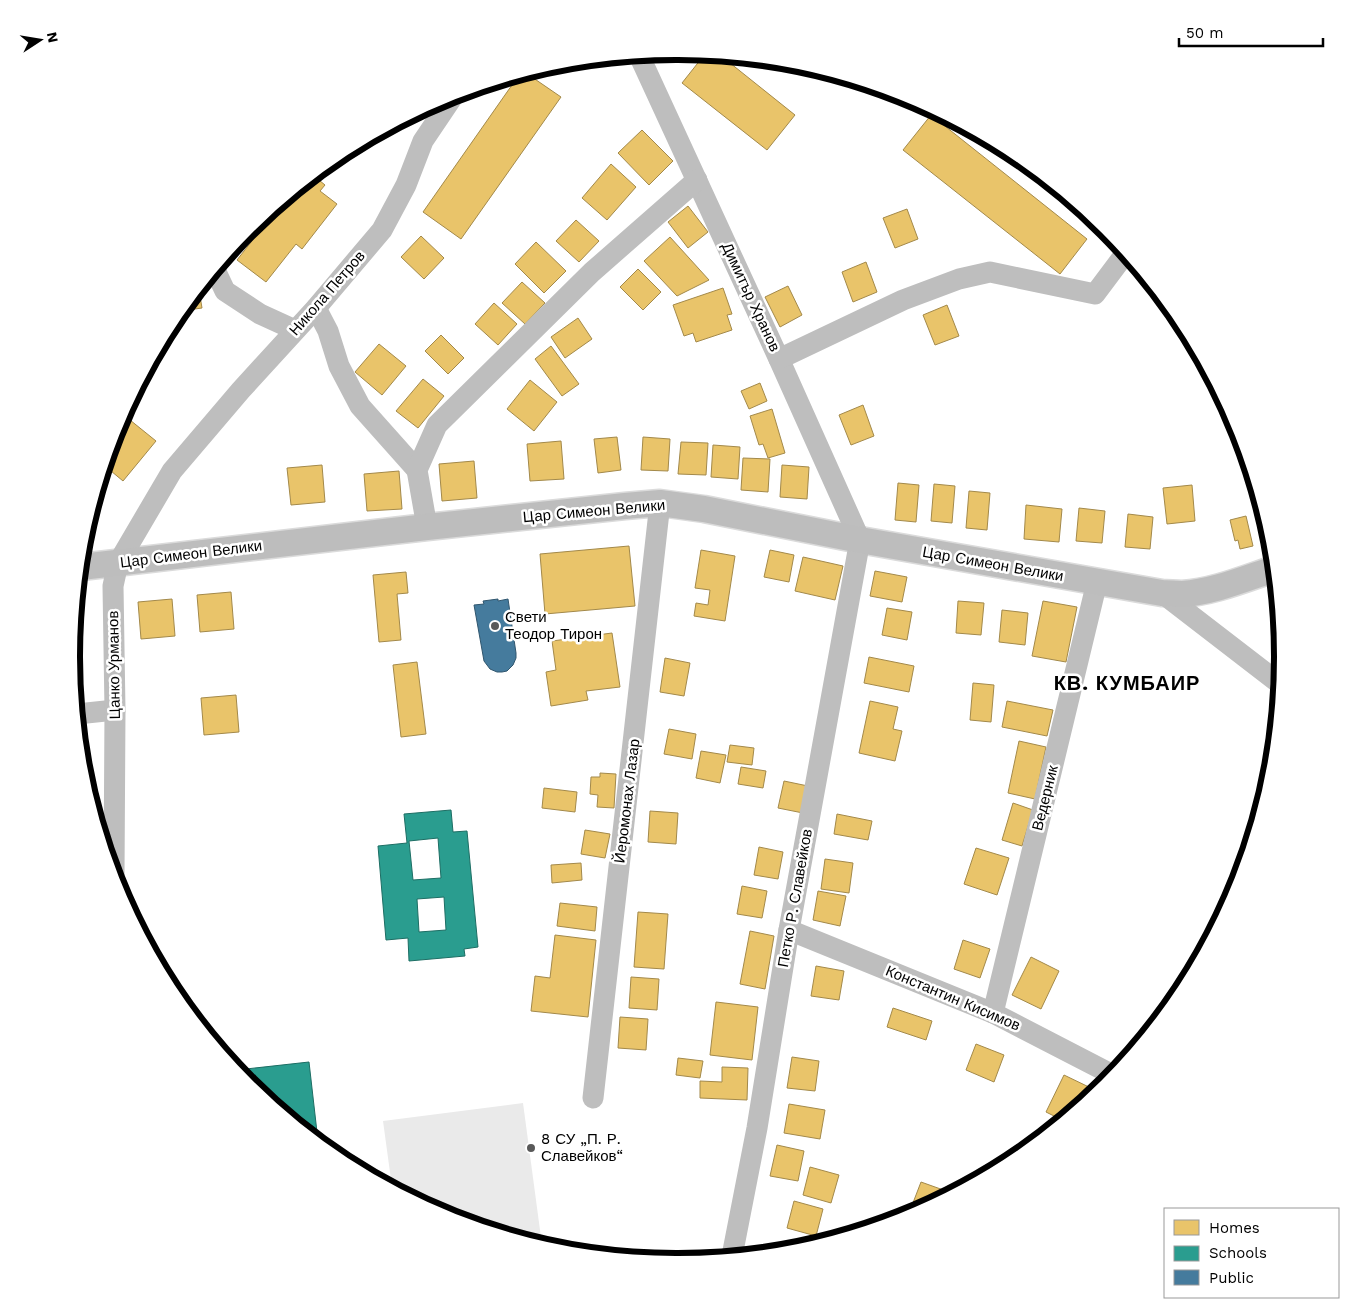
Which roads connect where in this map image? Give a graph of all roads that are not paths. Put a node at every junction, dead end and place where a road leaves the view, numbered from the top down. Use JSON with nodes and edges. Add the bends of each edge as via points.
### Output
{"nodes":[{"id":1,"x":642,"y":61,"type":"edge"},
{"id":2,"x":447,"y":106,"type":"edge"},
{"id":3,"x":697,"y":180,"type":"junction"},
{"id":4,"x":1122,"y":259,"type":"edge"},
{"id":5,"x":218,"y":276,"type":"edge"},
{"id":6,"x":316,"y":308,"type":"junction"},
{"id":7,"x":295,"y":330,"type":"junction"},
{"id":8,"x":779,"y":359,"type":"junction"},
{"id":9,"x":418,"y":470,"type":"junction"},
{"id":10,"x":172,"y":471,"type":"joint"},
{"id":11,"x":660,"y":503,"type":"junction"},
{"id":12,"x":427,"y":527,"type":"junction"},
{"id":13,"x":860,"y":540,"type":"junction"},
{"id":14,"x":118,"y":563,"type":"junction"},
{"id":15,"x":88,"y":566,"type":"edge"},
{"id":16,"x":1267,"y":571,"type":"edge"},
{"id":17,"x":1097,"y":582,"type":"junction"},
{"id":18,"x":1162,"y":593,"type":"junction"},
{"id":19,"x":1273,"y":679,"type":"edge"},
{"id":20,"x":115,"y":710,"type":"junction"},
{"id":21,"x":84,"y":713,"type":"edge"},
{"id":22,"x":114,"y":854,"type":"edge"},
{"id":23,"x":788,"y":930,"type":"junction"},
{"id":24,"x":993,"y":1013,"type":"junction"},
{"id":25,"x":1105,"y":1071,"type":"edge"},
{"id":26,"x":593,"y":1098,"type":"dead end"},
{"id":27,"x":733,"y":1250,"type":"edge"}],
"edges":[{"from":1,"to":3,"type":"street","name":"Димитър Хранов"},
{"from":2,"to":6,"type":"street","name":"Никола Петров","via":[[423,142],[406,185],[382,230]]},
{"from":3,"to":8,"type":"street","name":"Димитър Хранов"},
{"from":3,"to":9,"type":"street","via":[[592,272],[437,425]]},
{"from":4,"to":8,"type":"street","via":[[1095,294],[990,272],[903,300]]},
{"from":5,"to":7,"type":"street","via":[[226,291],[260,314]]},
{"from":6,"to":7,"type":"street","name":"Никола Петров"},
{"from":6,"to":9,"type":"street","via":[[328,331],[339,366],[360,406]]},
{"from":7,"to":10,"type":"street","name":"Никола Петров"},
{"from":8,"to":13,"type":"street","name":"Димитър Хранов"},
{"from":9,"to":12,"type":"street"},
{"from":10,"to":14,"type":"street","name":"Цанко Урманов"},
{"from":11,"to":12,"type":"main road","name":"Цар Симеон Велики"},
{"from":11,"to":13,"type":"main road","name":"Цар Симеон Велики"},
{"from":11,"to":26,"type":"street","name":"Йеромонах Лазар"},
{"from":12,"to":14,"type":"main road","name":"Цар Симеон Велики"},
{"from":13,"to":17,"type":"main road","name":"Цар Симеон Велики"},
{"from":13,"to":23,"type":"street","name":"Петко Р. Славейков"},
{"from":14,"to":15,"type":"main road","name":"Цар Симеон Велики"},
{"from":14,"to":20,"type":"street","name":"Цанко Урманов","via":[[113,586]]},
{"from":16,"to":18,"type":"main road","name":"Цар Симеон Велики","via":[[1204,590]]},
{"from":17,"to":18,"type":"main road","name":"Цар Симеон Велики"},
{"from":17,"to":24,"type":"street","name":"Ведерник"},
{"from":18,"to":19,"type":"street","name":"Цар Симеон Велики"},
{"from":20,"to":21,"type":"street"},
{"from":20,"to":22,"type":"street","name":"Цанко Урманов"},
{"from":23,"to":24,"type":"street","name":"Константин Кисимов"},
{"from":23,"to":27,"type":"street","name":"Петко Р. Славейков","via":[[757,1128]]},
{"from":24,"to":25,"type":"street","name":"Константин Кисимов"}]}
